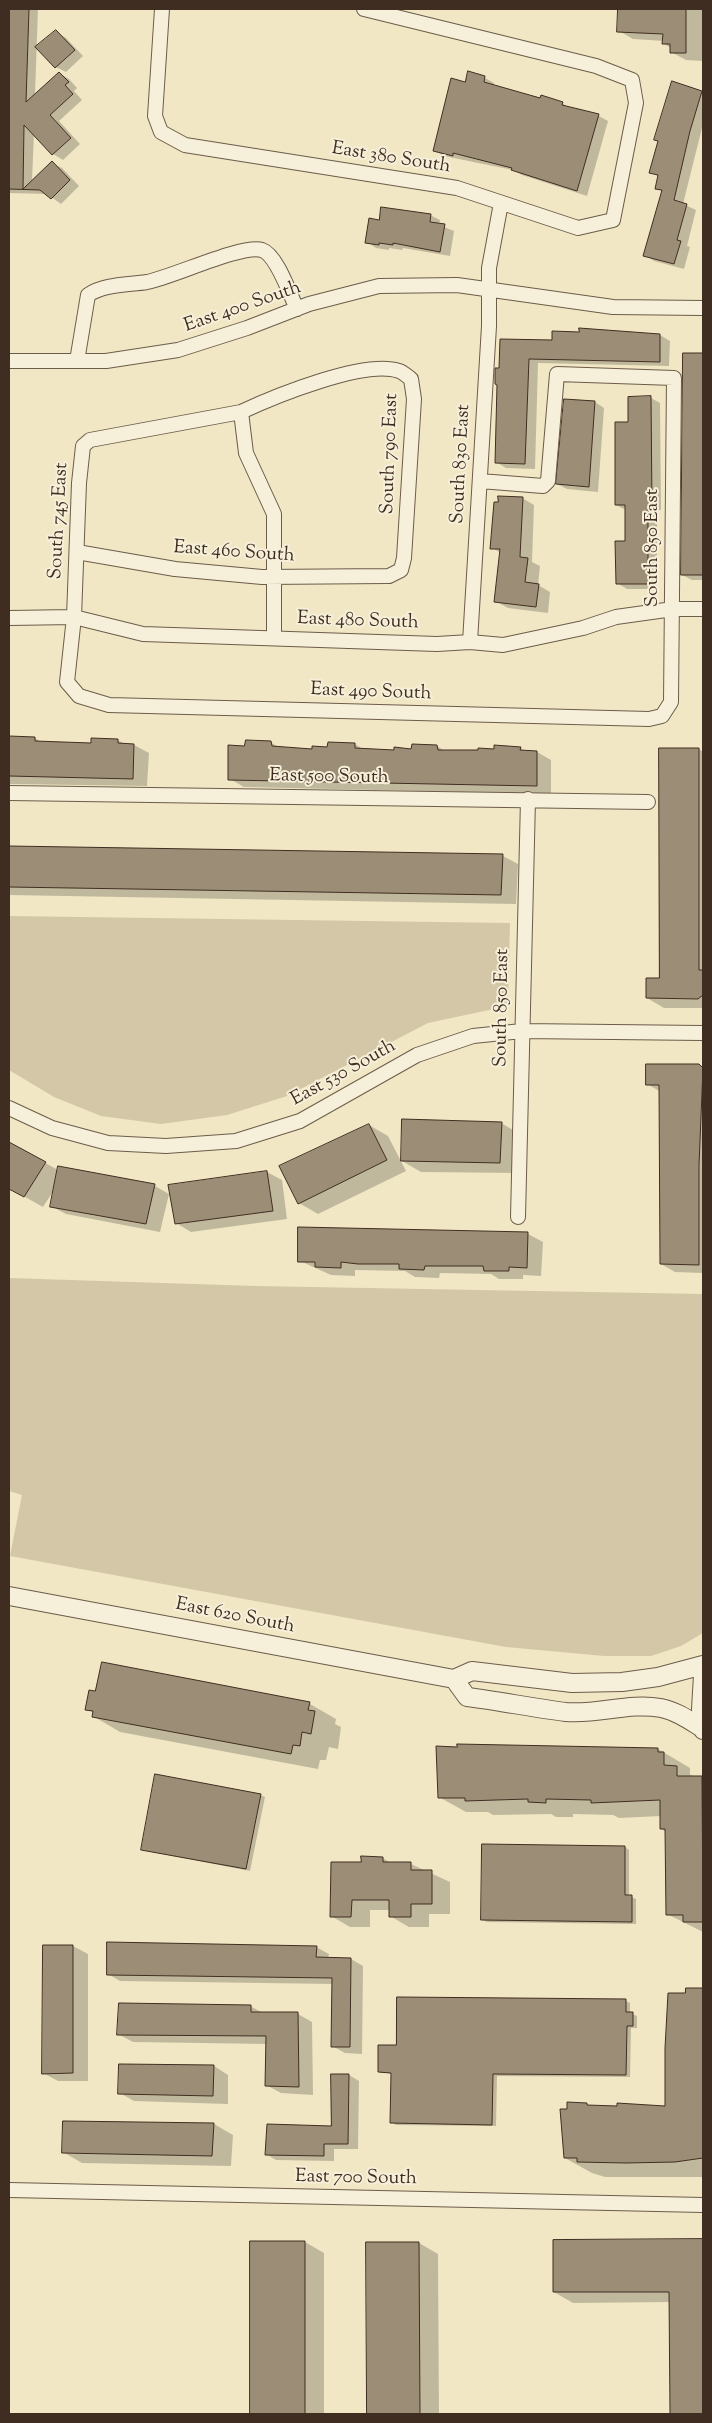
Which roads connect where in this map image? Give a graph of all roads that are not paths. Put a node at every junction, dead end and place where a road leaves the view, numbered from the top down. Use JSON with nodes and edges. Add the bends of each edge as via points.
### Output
{"nodes":[{"id":1,"x":162,"y":9,"type":"edge"},
{"id":2,"x":364,"y":9,"type":"edge"},
{"id":3,"x":501,"y":203,"type":"junction"},
{"id":4,"x":489,"y":289,"type":"junction"},
{"id":5,"x":297,"y":308,"type":"junction"},
{"id":6,"x":703,"y":308,"type":"edge"},
{"id":7,"x":9,"y":361,"type":"edge"},
{"id":8,"x":77,"y":362,"type":"junction"},
{"id":9,"x":241,"y":412,"type":"junction"},
{"id":10,"x":480,"y":481,"type":"junction"},
{"id":11,"x":77,"y":552,"type":"junction"},
{"id":12,"x":389,"y":576,"type":"joint"},
{"id":13,"x":274,"y":577,"type":"junction"},
{"id":14,"x":673,"y":609,"type":"junction"},
{"id":15,"x":703,"y":610,"type":"edge"},
{"id":16,"x":74,"y":617,"type":"junction"},
{"id":17,"x":9,"y":618,"type":"edge"},
{"id":18,"x":274,"y":638,"type":"junction"},
{"id":19,"x":470,"y":642,"type":"junction"},
{"id":20,"x":79,"y":696,"type":"joint"},
{"id":21,"x":662,"y":716,"type":"joint"},
{"id":22,"x":9,"y":793,"type":"edge"},
{"id":23,"x":528,"y":799,"type":"junction"},
{"id":24,"x":648,"y":802,"type":"dead end"},
{"id":25,"x":522,"y":1031,"type":"junction"},
{"id":26,"x":703,"y":1033,"type":"edge"},
{"id":27,"x":9,"y":1108,"type":"edge"},
{"id":28,"x":518,"y":1217,"type":"dead end"},
{"id":29,"x":9,"y":1596,"type":"edge"},
{"id":30,"x":703,"y":1665,"type":"edge"},
{"id":31,"x":703,"y":1675,"type":"edge"},
{"id":32,"x":454,"y":1679,"type":"junction"},
{"id":33,"x":702,"y":1729,"type":"edge"},
{"id":34,"x":9,"y":2190,"type":"edge"},
{"id":35,"x":703,"y":2205,"type":"edge"}],
"edges":[{"from":1,"to":3,"type":"street","name":"East 380 South","via":[[155,116],[161,132],[185,145],[457,188]]},
{"from":2,"to":3,"type":"street","name":"East 380 South","via":[[596,66],[632,80],[636,103],[613,220],[578,228]]},
{"from":3,"to":4,"type":"street","name":"South 830 East","via":[[489,268]]},
{"from":4,"to":5,"type":"street","name":"East 400 South","via":[[457,285],[379,286]]},
{"from":4,"to":6,"type":"street","name":"East 400 South","via":[[613,307]]},
{"from":4,"to":10,"type":"street","name":"South 830 East"},
{"from":5,"to":8,"type":"street","name":"East 400 South","via":[[178,350]]},
{"from":5,"to":8,"type":"street","via":[[274,259],[262,250],[244,250],[150,282],[96,289],[88,295],[84,307]]},
{"from":7,"to":8,"type":"street","name":"East 400 South"},
{"from":9,"to":11,"type":"street","name":"South 745 East","via":[[90,440],[83,446],[80,460]]},
{"from":9,"to":12,"type":"street","name":"South 790 East","via":[[316,382],[370,370],[398,371],[412,379],[414,399],[404,558],[401,570]]},
{"from":9,"to":13,"type":"street","via":[[246,453],[274,514]]},
{"from":10,"to":14,"type":"street","name":"South 850 East","via":[[543,486],[548,481],[557,374],[674,378]]},
{"from":10,"to":19,"type":"street","name":"South 830 East"},
{"from":11,"to":13,"type":"street","name":"East 460 South","via":[[175,569]]},
{"from":11,"to":16,"type":"street","name":"South 745 East"},
{"from":12,"to":13,"type":"street","name":"East 460 South"},
{"from":13,"to":18,"type":"street"},
{"from":14,"to":15,"type":"street","name":"East 480 South"},
{"from":14,"to":19,"type":"street","name":"East 480 South","via":[[616,618],[503,645]]},
{"from":14,"to":21,"type":"street","name":"South 850 East","via":[[671,702]]},
{"from":16,"to":17,"type":"street","name":"East 480 South"},
{"from":16,"to":18,"type":"street","name":"East 480 South","via":[[144,634]]},
{"from":16,"to":20,"type":"street","name":"South 745 East","via":[[67,682]]},
{"from":18,"to":19,"type":"street","name":"East 480 South","via":[[437,644]]},
{"from":20,"to":21,"type":"street","name":"East 490 South","via":[[109,705],[649,719]]},
{"from":22,"to":23,"type":"street","name":"East 500 South"},
{"from":23,"to":24,"type":"street","name":"East 500 South"},
{"from":23,"to":25,"type":"street","name":"South 850 East"},
{"from":25,"to":26,"type":"street","name":"East 530 South"},
{"from":25,"to":27,"type":"street","name":"East 530 South","via":[[473,1036],[417,1055],[300,1120],[236,1142],[166,1146],[108,1143],[52,1128]]},
{"from":25,"to":28,"type":"street","name":"South 850 East"},
{"from":29,"to":32,"type":"street","name":"East 620 South"},
{"from":30,"to":32,"type":"street","name":"East 620 South","via":[[658,1677],[622,1682],[572,1683],[472,1671]]},
{"from":31,"to":33,"type":"street"},
{"from":32,"to":33,"type":"street","via":[[467,1697],[566,1712],[643,1706],[662,1708],[680,1714]]},
{"from":34,"to":35,"type":"street","name":"East 700 South"}]}
